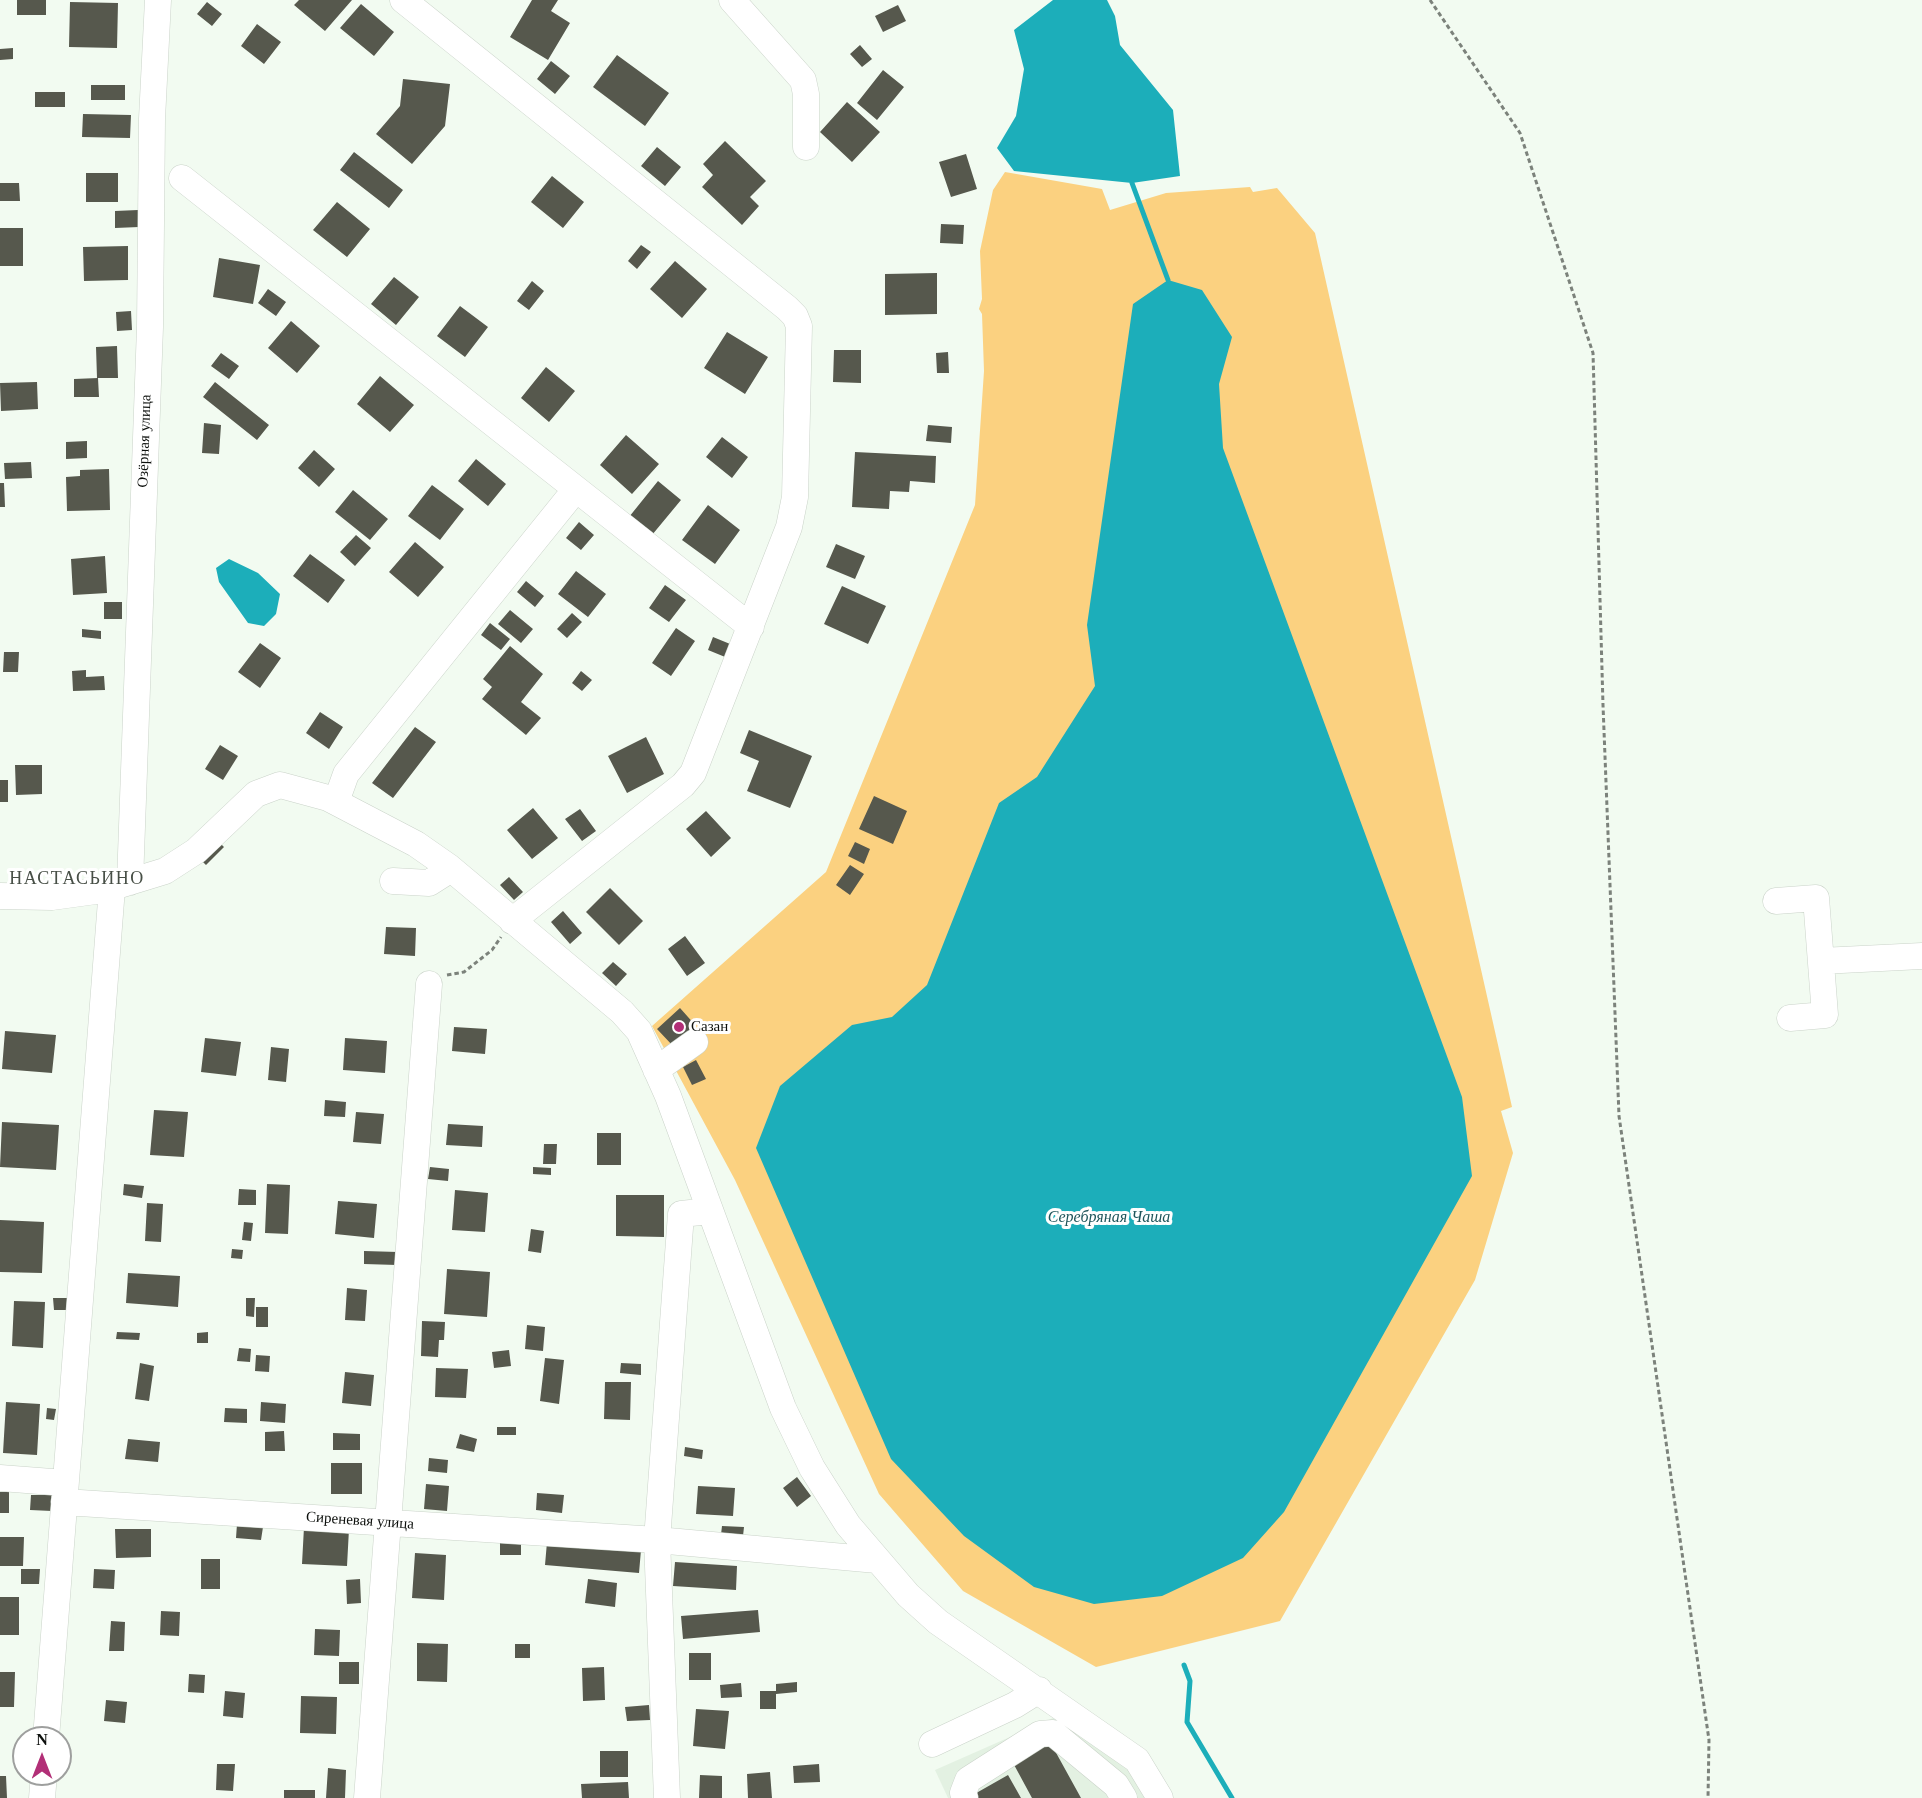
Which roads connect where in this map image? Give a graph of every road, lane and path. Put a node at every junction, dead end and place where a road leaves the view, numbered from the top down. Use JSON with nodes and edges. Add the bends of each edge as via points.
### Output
{"nodes":[{"id":1,"x":158,"y":0,"type":"edge"},
{"id":2,"x":403,"y":0,"type":"edge"},
{"id":3,"x":732,"y":0,"type":"edge"},
{"id":4,"x":1430,"y":0,"type":"edge"},
{"id":5,"x":806,"y":147,"type":"dead end"},
{"id":6,"x":182,"y":178,"type":"dead end"},
{"id":7,"x":576,"y":489,"type":"junction"},
{"id":8,"x":751,"y":627,"type":"junction"},
{"id":9,"x":336,"y":802,"type":"junction"},
{"id":10,"x":451,"y":869,"type":"junction"},
{"id":11,"x":393,"y":881,"type":"dead end"},
{"id":12,"x":121,"y":885,"type":"junction"},
{"id":13,"x":0,"y":896,"type":"edge"},
{"id":14,"x":1776,"y":901,"type":"dead end"},
{"id":15,"x":512,"y":921,"type":"junction"},
{"id":16,"x":1922,"y":956,"type":"edge"},
{"id":17,"x":1821,"y":961,"type":"junction"},
{"id":18,"x":429,"y":984,"type":"joint"},
{"id":19,"x":1790,"y":1017,"type":"dead end"},
{"id":20,"x":695,"y":1042,"type":"dead end"},
{"id":21,"x":656,"y":1070,"type":"junction"},
{"id":22,"x":710,"y":1211,"type":"junction"},
{"id":23,"x":0,"y":1478,"type":"edge"},
{"id":24,"x":64,"y":1493,"type":"junction"},
{"id":25,"x":388,"y":1523,"type":"junction"},
{"id":26,"x":657,"y":1540,"type":"junction"},
{"id":27,"x":878,"y":1560,"type":"junction"},
{"id":28,"x":1039,"y":1690,"type":"junction"},
{"id":29,"x":47,"y":1726,"type":"edge"},
{"id":30,"x":932,"y":1744,"type":"dead end"},
{"id":31,"x":367,"y":1798,"type":"edge"},
{"id":32,"x":667,"y":1798,"type":"edge"},
{"id":33,"x":965,"y":1798,"type":"edge"},
{"id":34,"x":1125,"y":1798,"type":"edge"},
{"id":35,"x":1160,"y":1798,"type":"edge"},
{"id":36,"x":1708,"y":1798,"type":"edge"}],
"edges":[{"from":1,"to":12,"type":"street","name":"Озёрная улица","via":[[152,119],[150,327]]},
{"from":2,"to":8,"type":"street","via":[[795,316],[800,338],[793,511]]},
{"from":3,"to":5,"type":"street","via":[[803,80]]},
{"from":4,"to":36,"type":"path","via":[[1520,133],[1593,353],[1619,1116],[1709,1740]]},
{"from":6,"to":7,"type":"street"},
{"from":7,"to":8,"type":"street"},
{"from":7,"to":9,"type":"street","via":[[346,774]]},
{"from":8,"to":15,"type":"street","via":[[693,773]]},
{"from":9,"to":10,"type":"street","via":[[416,844]]},
{"from":9,"to":12,"type":"street","via":[[291,786],[269,788],[256,794],[195,851],[165,871]]},
{"from":10,"to":11,"type":"street","via":[[429,883]]},
{"from":10,"to":15,"type":"street"},
{"from":12,"to":13,"type":"street","via":[[52,897]]},
{"from":12,"to":24,"type":"street","name":"Озёрная улица"},
{"from":14,"to":17,"type":"street","via":[[1816,898]]},
{"from":15,"to":18,"type":"path","via":[[492,950],[464,972],[443,976]]},
{"from":15,"to":21,"type":"street","via":[[622,1012],[639,1031]]},
{"from":16,"to":17,"type":"street"},
{"from":17,"to":19,"type":"street","via":[[1825,1015]]},
{"from":18,"to":25,"type":"street"},
{"from":20,"to":21,"type":"street"},
{"from":21,"to":22,"type":"street"},
{"from":22,"to":26,"type":"street","via":[[681,1214]]},
{"from":22,"to":27,"type":"street","via":[[768,1372],[812,1468],[848,1525]]},
{"from":23,"to":24,"type":"street","name":"Сиреневая улица"},
{"from":24,"to":25,"type":"street","name":"Сиреневая улица"},
{"from":24,"to":29,"type":"street","name":"Озёрная улица"},
{"from":25,"to":26,"type":"street","name":"Сиреневая улица"},
{"from":25,"to":31,"type":"street"},
{"from":26,"to":27,"type":"street","name":"Сиреневая улица"},
{"from":26,"to":32,"type":"street"},
{"from":27,"to":28,"type":"street","via":[[938,1622]]},
{"from":28,"to":30,"type":"street"},
{"from":28,"to":35,"type":"street","via":[[1137,1760]]},
{"from":33,"to":34,"type":"street","via":[[968,1780],[1040,1734],[1053,1733],[1116,1785]]}]}
